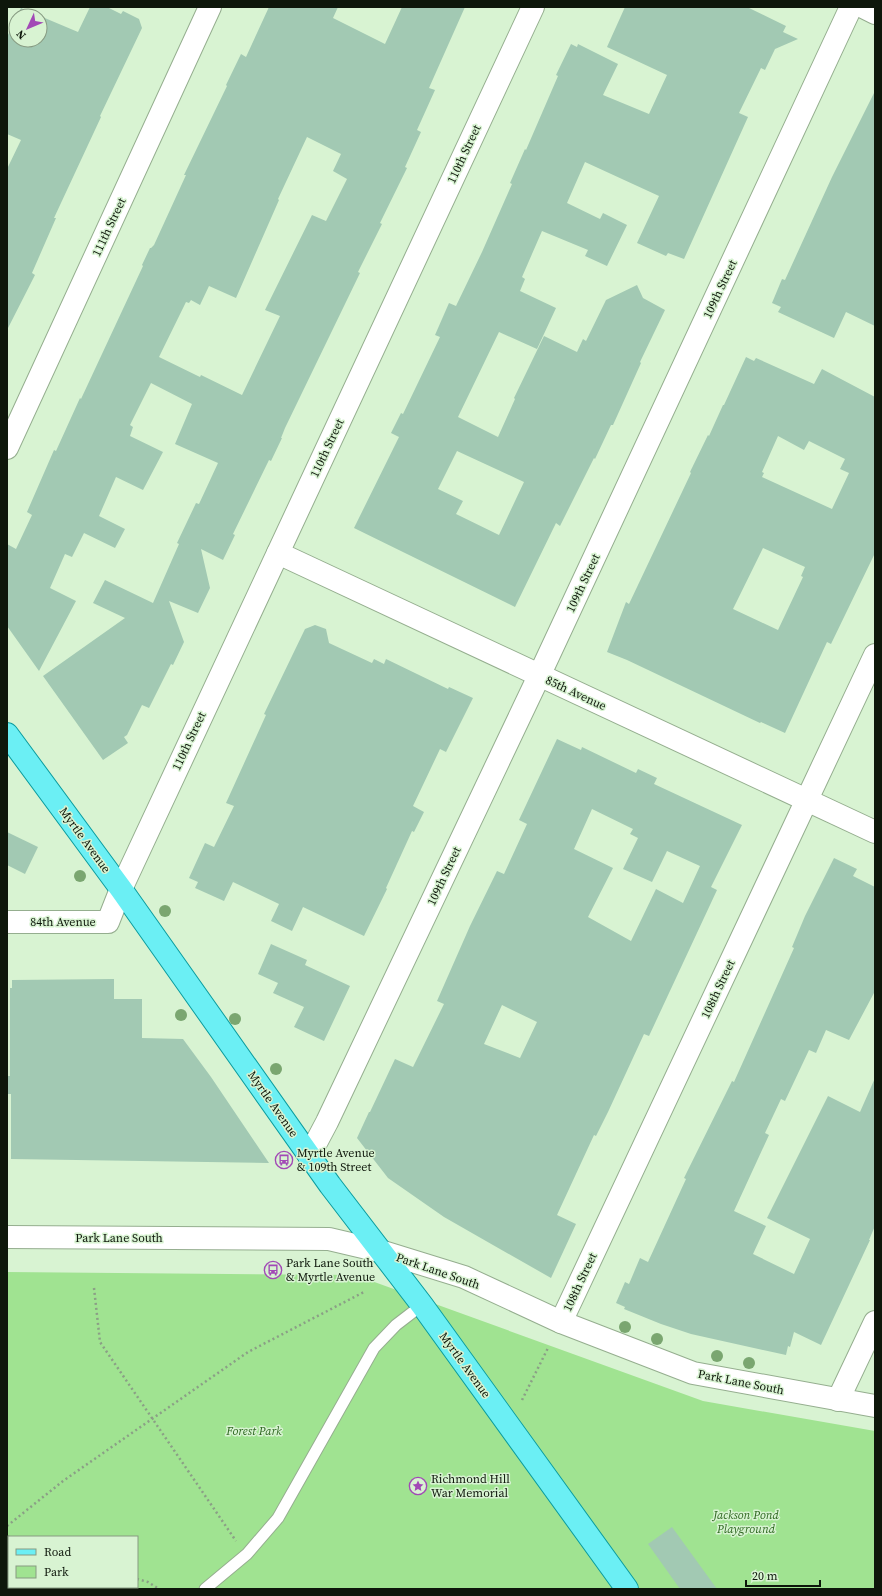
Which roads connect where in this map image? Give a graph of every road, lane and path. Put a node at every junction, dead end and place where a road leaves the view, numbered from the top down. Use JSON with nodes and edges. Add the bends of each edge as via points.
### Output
{"nodes":[{"id":1,"x":210,"y":7,"type":"edge"},
{"id":2,"x":533,"y":7,"type":"edge"},
{"id":3,"x":851,"y":7,"type":"edge"},
{"id":4,"x":863,"y":7,"type":"edge"},
{"id":5,"x":875,"y":13,"type":"edge"},
{"id":6,"x":7,"y":448,"type":"edge"},
{"id":7,"x":278,"y":553,"type":"junction"},
{"id":8,"x":875,"y":655,"type":"edge"},
{"id":9,"x":540,"y":676,"type":"junction"},
{"id":10,"x":7,"y":734,"type":"edge"},
{"id":11,"x":807,"y":800,"type":"junction"},
{"id":12,"x":875,"y":832,"type":"edge"},
{"id":13,"x":121,"y":889,"type":"junction"},
{"id":14,"x":7,"y":922,"type":"edge"},
{"id":15,"x":309,"y":1156,"type":"junction"},
{"id":16,"x":7,"y":1238,"type":"edge"},
{"id":17,"x":380,"y":1251,"type":"junction"},
{"id":18,"x":94,"y":1288,"type":"dead end"},
{"id":19,"x":364,"y":1292,"type":"dead end"},
{"id":20,"x":422,"y":1306,"type":"junction"},
{"id":21,"x":561,"y":1322,"type":"junction"},
{"id":22,"x":875,"y":1322,"type":"edge"},
{"id":23,"x":548,"y":1348,"type":"dead end"},
{"id":24,"x":522,"y":1400,"type":"dead end"},
{"id":25,"x":838,"y":1400,"type":"junction"},
{"id":26,"x":875,"y":1406,"type":"edge"},
{"id":27,"x":152,"y":1420,"type":"junction"},
{"id":28,"x":7,"y":1526,"type":"edge"},
{"id":29,"x":247,"y":1554,"type":"junction"},
{"id":30,"x":138,"y":1579,"type":"edge"},
{"id":31,"x":159,"y":1589,"type":"edge"},
{"id":32,"x":205,"y":1589,"type":"edge"},
{"id":33,"x":626,"y":1589,"type":"edge"}],
"edges":[{"from":1,"to":6,"type":"street","name":"111th Street"},
{"from":2,"to":7,"type":"street","name":"110th Street"},
{"from":3,"to":9,"type":"street","name":"109th Street"},
{"from":4,"to":5,"type":"street"},
{"from":7,"to":9,"type":"street","name":"85th Avenue"},
{"from":7,"to":13,"type":"street","name":"110th Street"},
{"from":8,"to":11,"type":"street","name":"108th Street"},
{"from":9,"to":11,"type":"street","name":"85th Avenue"},
{"from":9,"to":15,"type":"street","name":"109th Street"},
{"from":10,"to":13,"type":"main road","name":"Myrtle Avenue"},
{"from":11,"to":12,"type":"street","name":"85th Avenue"},
{"from":11,"to":21,"type":"street","name":"108th Street"},
{"from":13,"to":14,"type":"street","name":"84th Avenue","via":[[108,922]]},
{"from":13,"to":15,"type":"main road","name":"Myrtle Avenue"},
{"from":15,"to":17,"type":"main road","name":"Myrtle Avenue"},
{"from":16,"to":17,"type":"street","name":"Park Lane South","via":[[329,1239]]},
{"from":17,"to":20,"type":"main road","name":"Myrtle Avenue"},
{"from":17,"to":21,"type":"street","name":"Park Lane South","via":[[464,1277]]},
{"from":18,"to":27,"type":"path","via":[[100,1342]]},
{"from":19,"to":27,"type":"path","via":[[248,1352]]},
{"from":20,"to":29,"type":"lane","via":[[396,1325],[374,1348],[278,1518]]},
{"from":20,"to":33,"type":"main road","name":"Myrtle Avenue"},
{"from":21,"to":25,"type":"street","name":"Park Lane South","via":[[692,1373]]},
{"from":22,"to":25,"type":"street"},
{"from":23,"to":24,"type":"path"},
{"from":25,"to":26,"type":"street","name":"Park Lane South"},
{"from":27,"to":28,"type":"path","via":[[63,1481]]},
{"from":27,"to":29,"type":"path"},
{"from":29,"to":32,"type":"lane"},
{"from":30,"to":31,"type":"path"}]}
